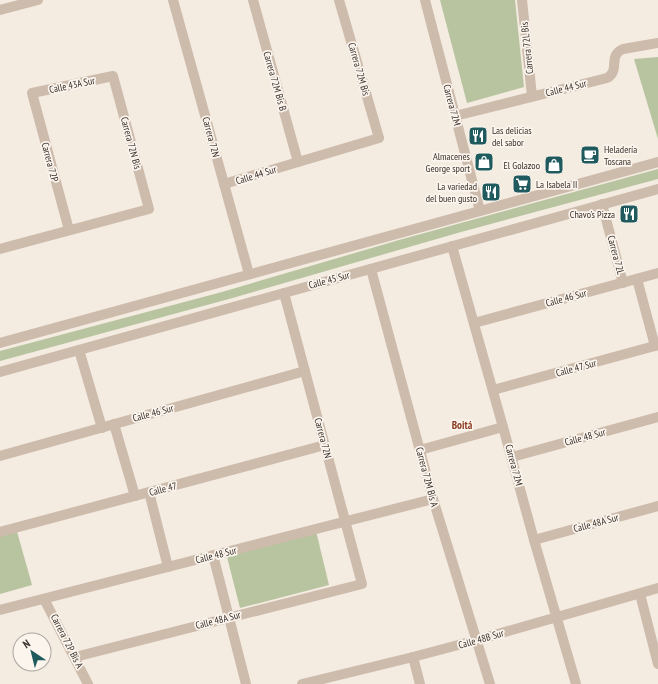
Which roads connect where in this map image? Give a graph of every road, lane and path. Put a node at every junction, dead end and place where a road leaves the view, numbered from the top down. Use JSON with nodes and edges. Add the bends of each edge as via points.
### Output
{"nodes":[{"id":1,"x":38,"y":0,"type":"edge"},
{"id":2,"x":173,"y":0,"type":"edge"},
{"id":3,"x":253,"y":0,"type":"edge"},
{"id":4,"x":339,"y":0,"type":"edge"},
{"id":5,"x":425,"y":0,"type":"edge"},
{"id":6,"x":522,"y":0,"type":"edge"},
{"id":7,"x":0,"y":10,"type":"edge"},
{"id":8,"x":658,"y":43,"type":"edge"},
{"id":9,"x":113,"y":76,"type":"joint"},
{"id":10,"x":32,"y":93,"type":"joint"},
{"id":11,"x":532,"y":96,"type":"junction"},
{"id":12,"x":455,"y":116,"type":"junction"},
{"id":13,"x":379,"y":138,"type":"joint"},
{"id":14,"x":298,"y":162,"type":"junction"},
{"id":15,"x":658,"y":162,"type":"edge"},
{"id":16,"x":224,"y":184,"type":"junction"},
{"id":17,"x":658,"y":189,"type":"edge"},
{"id":18,"x":602,"y":204,"type":"junction"},
{"id":19,"x":480,"y":211,"type":"junction"},
{"id":20,"x":69,"y":230,"type":"junction"},
{"id":21,"x":452,"y":246,"type":"junction"},
{"id":22,"x":0,"y":249,"type":"edge"},
{"id":23,"x":371,"y":269,"type":"junction"},
{"id":24,"x":658,"y":273,"type":"edge"},
{"id":25,"x":249,"y":274,"type":"junction"},
{"id":26,"x":637,"y":279,"type":"junction"},
{"id":27,"x":623,"y":283,"type":"junction"},
{"id":28,"x":284,"y":292,"type":"junction"},
{"id":29,"x":474,"y":324,"type":"junction"},
{"id":30,"x":0,"y":343,"type":"edge"},
{"id":31,"x":656,"y":346,"type":"edge"},
{"id":32,"x":79,"y":350,"type":"junction"},
{"id":33,"x":305,"y":371,"type":"junction"},
{"id":34,"x":0,"y":372,"type":"edge"},
{"id":35,"x":493,"y":390,"type":"junction"},
{"id":36,"x":658,"y":417,"type":"edge"},
{"id":37,"x":114,"y":424,"type":"junction"},
{"id":38,"x":504,"y":427,"type":"junction"},
{"id":39,"x":102,"y":428,"type":"junction"},
{"id":40,"x":325,"y":445,"type":"junction"},
{"id":41,"x":420,"y":450,"type":"junction"},
{"id":42,"x":0,"y":456,"type":"edge"},
{"id":43,"x":512,"y":457,"type":"junction"},
{"id":44,"x":149,"y":492,"type":"junction"},
{"id":45,"x":135,"y":496,"type":"junction"},
{"id":46,"x":432,"y":499,"type":"junction"},
{"id":47,"x":658,"y":506,"type":"edge"},
{"id":48,"x":345,"y":521,"type":"junction"},
{"id":49,"x":0,"y":532,"type":"edge"},
{"id":50,"x":534,"y":540,"type":"junction"},
{"id":51,"x":213,"y":555,"type":"junction"},
{"id":52,"x":168,"y":567,"type":"junction"},
{"id":53,"x":362,"y":584,"type":"joint"},
{"id":54,"x":658,"y":588,"type":"edge"},
{"id":55,"x":640,"y":594,"type":"junction"},
{"id":56,"x":44,"y":599,"type":"junction"},
{"id":57,"x":0,"y":610,"type":"edge"},
{"id":58,"x":557,"y":616,"type":"junction"},
{"id":59,"x":230,"y":618,"type":"junction"},
{"id":60,"x":476,"y":640,"type":"junction"},
{"id":61,"x":75,"y":657,"type":"junction"},
{"id":62,"x":413,"y":657,"type":"junction"},
{"id":63,"x":658,"y":664,"type":"edge"},
{"id":64,"x":88,"y":684,"type":"edge"},
{"id":65,"x":246,"y":684,"type":"edge"},
{"id":66,"x":302,"y":684,"type":"edge"},
{"id":67,"x":420,"y":684,"type":"edge"},
{"id":68,"x":490,"y":684,"type":"edge"},
{"id":69,"x":576,"y":684,"type":"edge"}],
"edges":[{"from":1,"to":7,"type":"street"},
{"from":2,"to":16,"type":"street","name":"Carrera 72N"},
{"from":3,"to":14,"type":"street","name":"Carrera 72M Bis B"},
{"from":4,"to":13,"type":"street","name":"Carrera 72M Bis"},
{"from":5,"to":12,"type":"street","name":"Carrera 72M"},
{"from":6,"to":11,"type":"street","name":"Carrera 72L Bis"},
{"from":8,"to":11,"type":"street","name":"Calle 44 Sur","via":[[619,51],[614,57],[614,71],[607,78]]},
{"from":9,"to":10,"type":"street","name":"Calle 43A Sur"},
{"from":9,"to":20,"type":"street","name":"Carrera 72N Bis","via":[[149,209]]},
{"from":10,"to":20,"type":"street","name":"Carrera 72P"},
{"from":11,"to":12,"type":"street","name":"Calle 44 Sur"},
{"from":12,"to":19,"type":"street","name":"Carrera 72M"},
{"from":13,"to":14,"type":"street","name":"Calle 44 Sur"},
{"from":14,"to":16,"type":"street","name":"Calle 44 Sur"},
{"from":15,"to":19,"type":"street"},
{"from":16,"to":25,"type":"street","name":"Carrera 72N"},
{"from":17,"to":18,"type":"street","name":"Calle 45 Sur"},
{"from":18,"to":21,"type":"street","name":"Calle 45 Sur"},
{"from":18,"to":27,"type":"street","name":"Carrera 72L"},
{"from":19,"to":25,"type":"street"},
{"from":20,"to":22,"type":"street"},
{"from":21,"to":23,"type":"street","name":"Calle 45 Sur"},
{"from":21,"to":29,"type":"street","name":"Carrera 72M"},
{"from":23,"to":28,"type":"street","name":"Calle 45 Sur"},
{"from":23,"to":41,"type":"street","name":"Carrera 72M Bis A"},
{"from":24,"to":26,"type":"street","name":"Calle 46 Sur"},
{"from":25,"to":30,"type":"street"},
{"from":26,"to":27,"type":"street","name":"Calle 46 Sur"},
{"from":26,"to":31,"type":"street","name":"Carrera 72L"},
{"from":27,"to":29,"type":"street","name":"Calle 46 Sur"},
{"from":28,"to":32,"type":"street","name":"Calle 45 Sur"},
{"from":28,"to":33,"type":"street","name":"Carrera 72N"},
{"from":29,"to":35,"type":"street","name":"Carrera 72M"},
{"from":31,"to":35,"type":"street","name":"Calle 47 Sur"},
{"from":32,"to":34,"type":"street","name":"Calle 45 Sur"},
{"from":32,"to":39,"type":"street"},
{"from":33,"to":37,"type":"street","name":"Calle 46 Sur"},
{"from":33,"to":40,"type":"street","name":"Carrera 72N"},
{"from":35,"to":38,"type":"street","name":"Carrera 72M"},
{"from":36,"to":43,"type":"street","name":"Calle 48 Sur"},
{"from":37,"to":39,"type":"street","name":"Calle 46 Sur"},
{"from":37,"to":45,"type":"street"},
{"from":38,"to":41,"type":"street"},
{"from":38,"to":43,"type":"street","name":"Carrera 72M"},
{"from":39,"to":42,"type":"street","name":"Calle 46 Sur"},
{"from":40,"to":44,"type":"street","name":"Calle 47"},
{"from":40,"to":48,"type":"street","name":"Carrera 72N"},
{"from":41,"to":46,"type":"street","name":"Carrera 72M Bis A"},
{"from":43,"to":50,"type":"street","name":"Carrera 72M"},
{"from":44,"to":45,"type":"street","name":"Calle 47"},
{"from":44,"to":52,"type":"street"},
{"from":45,"to":49,"type":"street","name":"Calle 47"},
{"from":46,"to":48,"type":"street","name":"Calle 48 Sur"},
{"from":46,"to":60,"type":"street","name":"Carrera 72M Bis A"},
{"from":47,"to":50,"type":"street","name":"Calle 48A Sur"},
{"from":48,"to":51,"type":"street","name":"Calle 48 Sur"},
{"from":48,"to":53,"type":"street","name":"Carrera 72N"},
{"from":50,"to":58,"type":"street","name":"Carrera 72M"},
{"from":51,"to":52,"type":"street","name":"Calle 48 Sur"},
{"from":51,"to":59,"type":"street"},
{"from":52,"to":56,"type":"street","name":"Calle 48 Sur"},
{"from":53,"to":59,"type":"street","name":"Calle 48A Sur"},
{"from":54,"to":55,"type":"street","name":"Calle 48B Sur"},
{"from":55,"to":58,"type":"street","name":"Calle 48B Sur"},
{"from":55,"to":63,"type":"street"},
{"from":56,"to":57,"type":"street","name":"Calle 48 Sur"},
{"from":56,"to":61,"type":"street","name":"Carrera 72P Bis A"},
{"from":58,"to":60,"type":"street","name":"Calle 48B Sur"},
{"from":58,"to":69,"type":"street","name":"Carrera 72M"},
{"from":59,"to":61,"type":"street","name":"Calle 48A Sur"},
{"from":59,"to":65,"type":"street"},
{"from":60,"to":62,"type":"street","name":"Calle 48B Sur"},
{"from":60,"to":68,"type":"street","name":"Carrera 72M Bis A"},
{"from":61,"to":64,"type":"street","name":"Carrera 72P Bis A"},
{"from":62,"to":66,"type":"street","name":"Calle 48B Sur"},
{"from":62,"to":67,"type":"street"}]}
